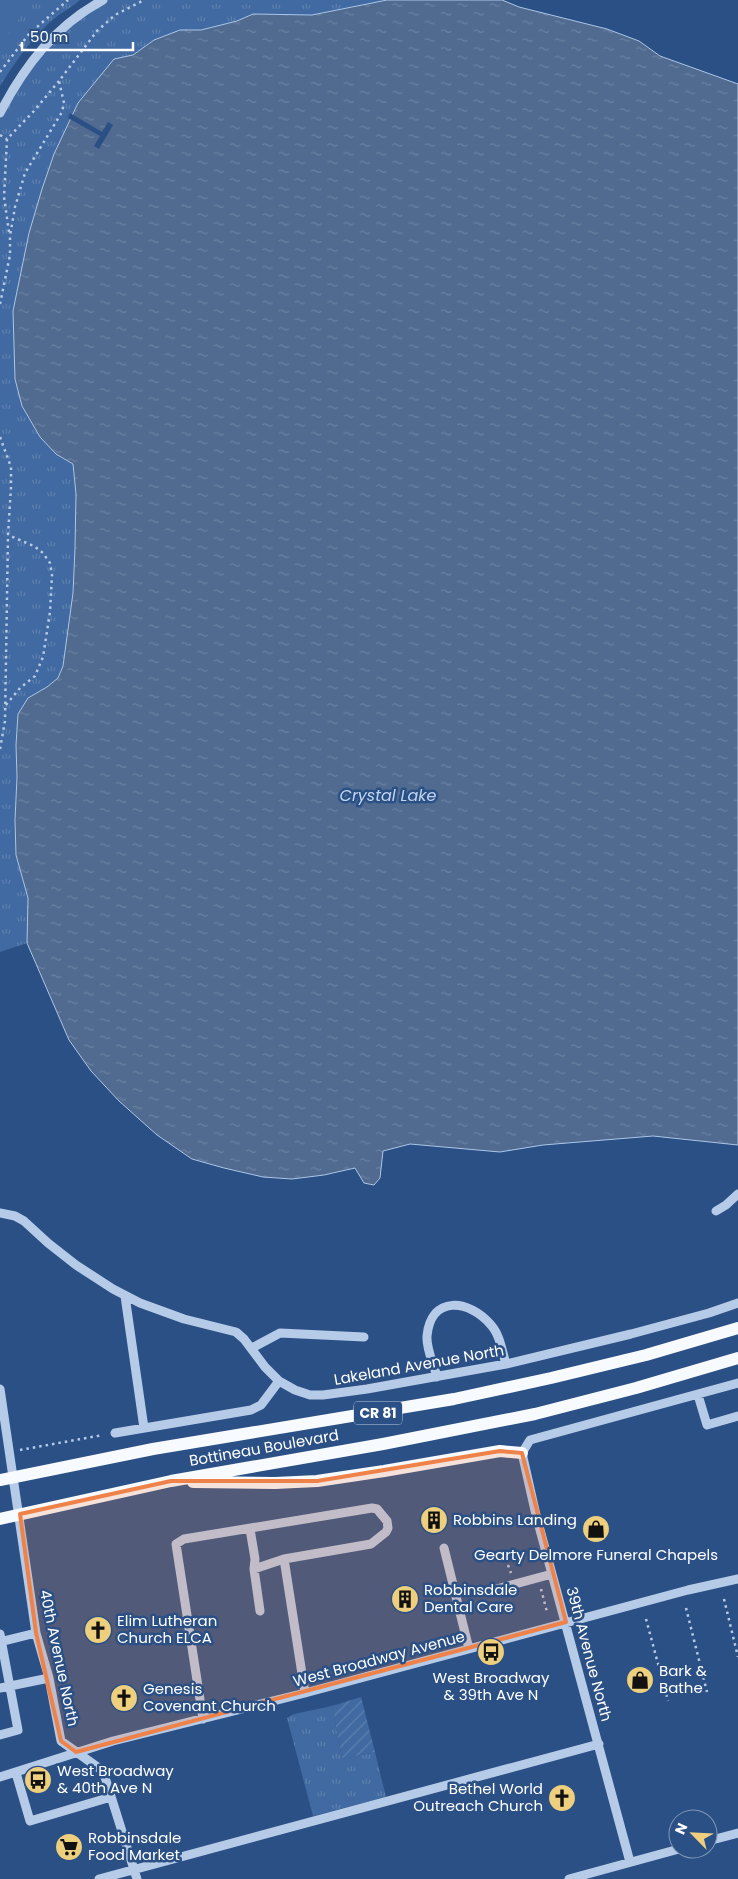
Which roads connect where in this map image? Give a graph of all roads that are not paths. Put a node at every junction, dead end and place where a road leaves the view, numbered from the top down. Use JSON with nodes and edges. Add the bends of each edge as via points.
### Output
{"nodes":[{"id":1,"x":103,"y":0,"type":"edge"},
{"id":2,"x":0,"y":113,"type":"edge"},
{"id":3,"x":738,"y":1194,"type":"edge"},
{"id":4,"x":716,"y":1211,"type":"dead end"},
{"id":5,"x":0,"y":1213,"type":"edge"},
{"id":6,"x":126,"y":1296,"type":"junction"},
{"id":7,"x":738,"y":1303,"type":"edge"},
{"id":8,"x":738,"y":1328,"type":"edge"},
{"id":9,"x":364,"y":1337,"type":"dead end"},
{"id":10,"x":252,"y":1348,"type":"junction"},
{"id":11,"x":738,"y":1358,"type":"edge"},
{"id":12,"x":506,"y":1364,"type":"junction"},
{"id":13,"x":437,"y":1377,"type":"junction"},
{"id":14,"x":279,"y":1381,"type":"junction"},
{"id":15,"x":738,"y":1383,"type":"edge"},
{"id":16,"x":0,"y":1394,"type":"edge"},
{"id":17,"x":698,"y":1395,"type":"junction"},
{"id":18,"x":738,"y":1416,"type":"edge"},
{"id":19,"x":144,"y":1428,"type":"junction"},
{"id":20,"x":115,"y":1433,"type":"road end"},
{"id":21,"x":522,"y":1453,"type":"junction"},
{"id":22,"x":14,"y":1477,"type":"junction"},
{"id":23,"x":0,"y":1480,"type":"edge"},
{"id":24,"x":170,"y":1482,"type":"junction"},
{"id":25,"x":20,"y":1514,"type":"junction"},
{"id":26,"x":0,"y":1519,"type":"edge"},
{"id":27,"x":250,"y":1529,"type":"junction"},
{"id":28,"x":444,"y":1548,"type":"dead end"},
{"id":29,"x":284,"y":1560,"type":"junction"},
{"id":30,"x":254,"y":1569,"type":"junction"},
{"id":31,"x":552,"y":1574,"type":"junction"},
{"id":32,"x":738,"y":1579,"type":"edge"},
{"id":33,"x":493,"y":1590,"type":"dead end"},
{"id":34,"x":260,"y":1611,"type":"dead end"},
{"id":35,"x":566,"y":1622,"type":"junction"},
{"id":36,"x":36,"y":1633,"type":"junction"},
{"id":37,"x":1,"y":1639,"type":"edge"},
{"id":38,"x":469,"y":1649,"type":"junction"},
{"id":39,"x":48,"y":1678,"type":"junction"},
{"id":40,"x":5,"y":1686,"type":"edge"},
{"id":41,"x":305,"y":1693,"type":"junction"},
{"id":42,"x":203,"y":1719,"type":"junction"},
{"id":43,"x":0,"y":1735,"type":"edge"},
{"id":44,"x":599,"y":1744,"type":"junction"},
{"id":45,"x":76,"y":1752,"type":"junction"},
{"id":46,"x":16,"y":1773,"type":"junction"},
{"id":47,"x":0,"y":1777,"type":"edge"},
{"id":48,"x":112,"y":1797,"type":"junction"},
{"id":49,"x":738,"y":1834,"type":"edge"},
{"id":50,"x":718,"y":1839,"type":"edge"},
{"id":51,"x":668,"y":1852,"type":"edge"},
{"id":52,"x":630,"y":1862,"type":"junction"},
{"id":53,"x":134,"y":1869,"type":"junction"},
{"id":54,"x":99,"y":1879,"type":"edge"},
{"id":55,"x":137,"y":1879,"type":"edge"},
{"id":56,"x":569,"y":1879,"type":"edge"}],
"edges":[{"from":1,"to":2,"type":"street","via":[[56,33],[9,95]]},
{"from":3,"to":4,"type":"street"},
{"from":5,"to":6,"type":"street","via":[[24,1221],[76,1265]]},
{"from":6,"to":10,"type":"street","via":[[184,1319],[236,1332]]},
{"from":6,"to":19,"type":"street"},
{"from":7,"to":12,"type":"street","name":"Lakeland Avenue North","via":[[710,1313]]},
{"from":8,"to":22,"type":"main road","name":"Bottineau Boulevard","number":"CR 81","via":[[646,1355],[454,1399],[153,1449]]},
{"from":9,"to":10,"type":"street","via":[[280,1333]]},
{"from":10,"to":14,"type":"street"},
{"from":11,"to":24,"type":"main road","name":"Bottineau Boulevard","number":"CR 81","via":[[535,1414]]},
{"from":12,"to":13,"type":"street","name":"Lakeland Avenue North"},
{"from":12,"to":13,"type":"street","via":[[501,1344],[490,1323],[462,1305],[452,1304],[435,1316],[426,1338]]},
{"from":13,"to":14,"type":"street","name":"Lakeland Avenue North","via":[[323,1395],[310,1395]]},
{"from":14,"to":19,"type":"street","via":[[261,1405],[251,1410]]},
{"from":15,"to":17,"type":"street"},
{"from":16,"to":22,"type":"street","name":"40th Avenue North"},
{"from":17,"to":18,"type":"street","via":[[707,1425]]},
{"from":17,"to":21,"type":"street","via":[[530,1440]]},
{"from":19,"to":20,"type":"street"},
{"from":21,"to":24,"type":"main road","via":[[500,1451],[317,1481]]},
{"from":21,"to":31,"type":"street","name":"39th Avenue North"},
{"from":22,"to":23,"type":"main road","name":"Bottineau Boulevard","number":"CR 81"},
{"from":22,"to":25,"type":"street","name":"40th Avenue North"},
{"from":24,"to":25,"type":"main road","name":"Bottineau Boulevard","number":"CR 81"},
{"from":25,"to":26,"type":"main road","name":"Bottineau Boulevard","number":"CR 81"},
{"from":25,"to":36,"type":"street","name":"40th Avenue North"},
{"from":27,"to":29,"type":"street","via":[[372,1508],[377,1509],[387,1521],[386,1532],[371,1544]]},
{"from":27,"to":30,"type":"street"},
{"from":27,"to":42,"type":"street","via":[[184,1539],[176,1544]]},
{"from":28,"to":38,"type":"street"},
{"from":29,"to":30,"type":"street"},
{"from":29,"to":41,"type":"street"},
{"from":30,"to":34,"type":"street"},
{"from":31,"to":33,"type":"street"},
{"from":31,"to":35,"type":"street","name":"39th Avenue North"},
{"from":32,"to":35,"type":"street","name":"West Broadway Avenue"},
{"from":35,"to":38,"type":"street","name":"West Broadway Avenue"},
{"from":35,"to":44,"type":"street","name":"39th Avenue North"},
{"from":36,"to":37,"type":"street"},
{"from":36,"to":39,"type":"street","name":"40th Avenue North"},
{"from":37,"to":40,"type":"street"},
{"from":38,"to":41,"type":"street","name":"West Broadway Avenue"},
{"from":39,"to":40,"type":"street"},
{"from":39,"to":45,"type":"street","name":"40th Avenue North","via":[[61,1741]]},
{"from":40,"to":43,"type":"street","via":[[18,1730]]},
{"from":41,"to":42,"type":"street","name":"West Broadway Avenue"},
{"from":42,"to":45,"type":"street","name":"West Broadway Avenue"},
{"from":44,"to":52,"type":"street","name":"39th Avenue North"},
{"from":44,"to":53,"type":"street"},
{"from":45,"to":46,"type":"street","name":"West Broadway Avenue"},
{"from":45,"to":48,"type":"street","name":"40th Avenue North","via":[[103,1771]]},
{"from":46,"to":47,"type":"street","name":"West Broadway Avenue"},
{"from":46,"to":48,"type":"street","via":[[30,1821]]},
{"from":48,"to":53,"type":"street","name":"40th Avenue North"},
{"from":49,"to":50,"type":"street"},
{"from":51,"to":52,"type":"street"},
{"from":52,"to":56,"type":"street"},
{"from":53,"to":54,"type":"street"},
{"from":53,"to":55,"type":"street","name":"40th Avenue North"}]}
